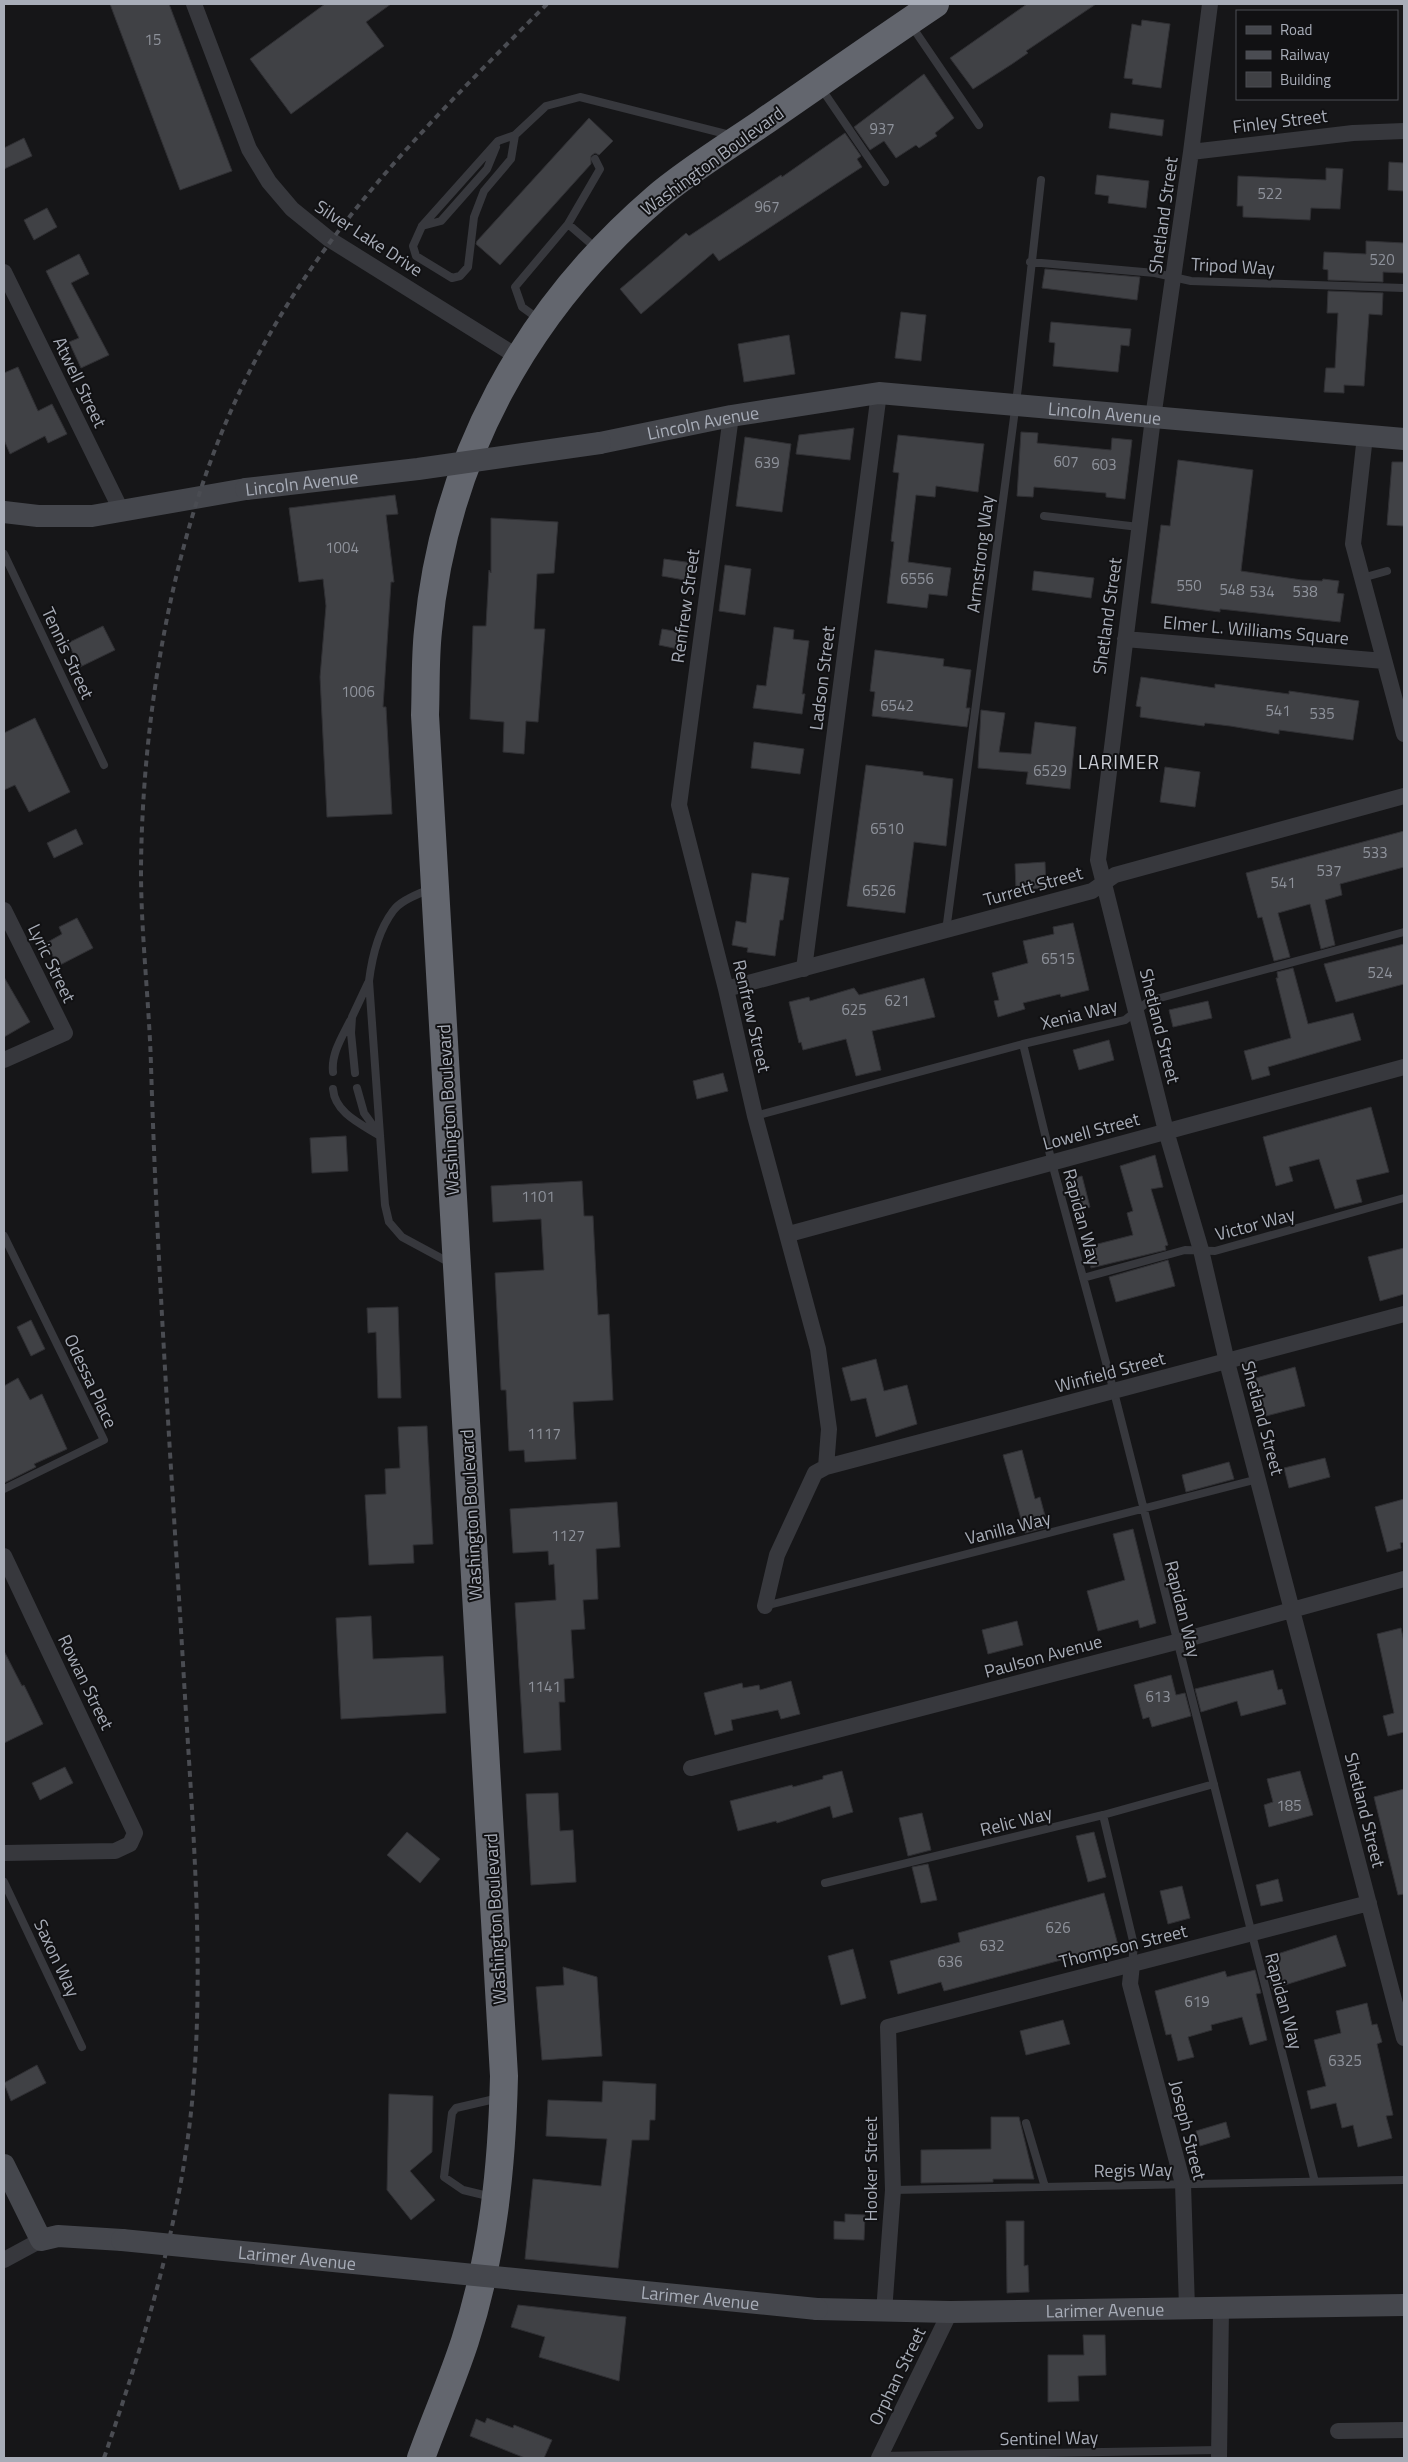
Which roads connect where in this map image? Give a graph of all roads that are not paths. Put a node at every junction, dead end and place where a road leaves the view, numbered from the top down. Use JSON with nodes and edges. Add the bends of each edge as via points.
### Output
{"nodes":[{"id":1,"x":194,"y":4,"type":"edge"},
{"id":2,"x":935,"y":4,"type":"edge"},
{"id":3,"x":1210,"y":4,"type":"edge"},
{"id":4,"x":908,"y":22,"type":"junction"},
{"id":5,"x":818,"y":84,"type":"junction"},
{"id":6,"x":979,"y":125,"type":"dead end"},
{"id":7,"x":1404,"y":131,"type":"edge"},
{"id":8,"x":515,"y":135,"type":"junction"},
{"id":9,"x":740,"y":138,"type":"junction"},
{"id":10,"x":1191,"y":152,"type":"junction"},
{"id":11,"x":595,"y":159,"type":"dead end"},
{"id":12,"x":1041,"y":180,"type":"dead end"},
{"id":13,"x":885,"y":182,"type":"dead end"},
{"id":14,"x":568,"y":224,"type":"junction"},
{"id":15,"x":600,"y":251,"type":"junction"},
{"id":16,"x":1030,"y":262,"type":"junction"},
{"id":17,"x":4,"y":272,"type":"edge"},
{"id":18,"x":1174,"y":276,"type":"junction"},
{"id":19,"x":1404,"y":288,"type":"edge"},
{"id":20,"x":542,"y":321,"type":"junction"},
{"id":21,"x":518,"y":357,"type":"junction"},
{"id":22,"x":879,"y":393,"type":"junction"},
{"id":23,"x":1016,"y":405,"type":"junction"},
{"id":24,"x":730,"y":416,"type":"junction"},
{"id":25,"x":1153,"y":418,"type":"junction"},
{"id":26,"x":1365,"y":436,"type":"junction"},
{"id":27,"x":1404,"y":439,"type":"edge"},
{"id":28,"x":121,"y":510,"type":"junction"},
{"id":29,"x":4,"y":512,"type":"edge"},
{"id":30,"x":1044,"y":516,"type":"dead end"},
{"id":31,"x":1139,"y":527,"type":"junction"},
{"id":32,"x":4,"y":554,"type":"edge"},
{"id":33,"x":1387,"y":571,"type":"dead end"},
{"id":34,"x":1362,"y":578,"type":"junction"},
{"id":35,"x":1125,"y":639,"type":"junction"},
{"id":36,"x":1384,"y":661,"type":"junction"},
{"id":37,"x":1404,"y":734,"type":"edge"},
{"id":38,"x":104,"y":765,"type":"dead end"},
{"id":39,"x":1404,"y":796,"type":"edge"},
{"id":40,"x":1103,"y":883,"type":"junction"},
{"id":41,"x":435,"y":886,"type":"junction"},
{"id":42,"x":4,"y":910,"type":"edge"},
{"id":43,"x":946,"y":931,"type":"junction"},
{"id":44,"x":1404,"y":932,"type":"edge"},
{"id":45,"x":804,"y":969,"type":"junction"},
{"id":46,"x":369,"y":981,"type":"junction"},
{"id":47,"x":726,"y":989,"type":"junction"},
{"id":48,"x":1136,"y":1011,"type":"junction"},
{"id":49,"x":352,"y":1017,"type":"junction"},
{"id":50,"x":1023,"y":1044,"type":"junction"},
{"id":51,"x":4,"y":1060,"type":"edge"},
{"id":52,"x":1404,"y":1067,"type":"edge"},
{"id":53,"x":333,"y":1072,"type":"dead end"},
{"id":54,"x":355,"y":1073,"type":"dead end"},
{"id":55,"x":357,"y":1088,"type":"dead end"},
{"id":56,"x":334,"y":1089,"type":"dead end"},
{"id":57,"x":755,"y":1116,"type":"junction"},
{"id":58,"x":1166,"y":1132,"type":"junction"},
{"id":59,"x":380,"y":1136,"type":"junction"},
{"id":60,"x":1052,"y":1163,"type":"junction"},
{"id":61,"x":1404,"y":1198,"type":"edge"},
{"id":62,"x":789,"y":1234,"type":"junction"},
{"id":63,"x":4,"y":1236,"type":"edge"},
{"id":64,"x":1201,"y":1250,"type":"junction"},
{"id":65,"x":457,"y":1267,"type":"junction"},
{"id":66,"x":1083,"y":1278,"type":"junction"},
{"id":67,"x":1404,"y":1314,"type":"edge"},
{"id":68,"x":1227,"y":1362,"type":"junction"},
{"id":69,"x":1114,"y":1392,"type":"junction"},
{"id":70,"x":826,"y":1467,"type":"junction"},
{"id":71,"x":1258,"y":1478,"type":"junction"},
{"id":72,"x":4,"y":1489,"type":"edge"},
{"id":73,"x":1143,"y":1509,"type":"junction"},
{"id":74,"x":4,"y":1556,"type":"edge"},
{"id":75,"x":1404,"y":1579,"type":"edge"},
{"id":76,"x":765,"y":1606,"type":"joint"},
{"id":77,"x":1293,"y":1610,"type":"junction"},
{"id":78,"x":1176,"y":1642,"type":"junction"},
{"id":79,"x":690,"y":1768,"type":"dead end"},
{"id":80,"x":1214,"y":1784,"type":"junction"},
{"id":81,"x":1103,"y":1815,"type":"junction"},
{"id":82,"x":4,"y":1853,"type":"edge"},
{"id":83,"x":4,"y":1882,"type":"edge"},
{"id":84,"x":825,"y":1883,"type":"dead end"},
{"id":85,"x":1369,"y":1903,"type":"junction"},
{"id":86,"x":1251,"y":1934,"type":"junction"},
{"id":87,"x":1132,"y":1964,"type":"junction"},
{"id":88,"x":888,"y":2027,"type":"joint"},
{"id":89,"x":1404,"y":2038,"type":"edge"},
{"id":90,"x":82,"y":2048,"type":"dead end"},
{"id":91,"x":503,"y":2097,"type":"junction"},
{"id":92,"x":1026,"y":2123,"type":"dead end"},
{"id":93,"x":4,"y":2165,"type":"edge"},
{"id":94,"x":1404,"y":2180,"type":"edge"},
{"id":95,"x":1315,"y":2182,"type":"junction"},
{"id":96,"x":1183,"y":2184,"type":"junction"},
{"id":97,"x":1045,"y":2187,"type":"junction"},
{"id":98,"x":893,"y":2190,"type":"junction"},
{"id":99,"x":496,"y":2198,"type":"junction"},
{"id":100,"x":42,"y":2240,"type":"junction"},
{"id":101,"x":4,"y":2260,"type":"edge"},
{"id":102,"x":1404,"y":2305,"type":"edge"},
{"id":103,"x":1186,"y":2308,"type":"junction"},
{"id":104,"x":1221,"y":2309,"type":"junction"},
{"id":105,"x":884,"y":2312,"type":"junction"},
{"id":106,"x":950,"y":2312,"type":"junction"},
{"id":107,"x":434,"y":2421,"type":"junction"},
{"id":108,"x":1338,"y":2430,"type":"dead end"},
{"id":109,"x":1404,"y":2430,"type":"edge"},
{"id":110,"x":1219,"y":2454,"type":"edge"},
{"id":111,"x":880,"y":2457,"type":"edge"},
{"id":112,"x":410,"y":2458,"type":"edge"},
{"id":113,"x":421,"y":2458,"type":"edge"}],
"edges":[{"from":1,"to":21,"type":"street","name":"Silver Lake Drive","via":[[249,149],[286,203],[329,239]]},
{"from":2,"to":4,"type":"highway","name":"Washington Boulevard"},
{"from":3,"to":10,"type":"street","name":"Shetland Street"},
{"from":4,"to":5,"type":"highway","name":"Washington Boulevard"},
{"from":4,"to":6,"type":"lane"},
{"from":5,"to":9,"type":"highway","name":"Washington Boulevard"},
{"from":5,"to":13,"type":"lane"},
{"from":7,"to":10,"type":"street","name":"Finley Street","via":[[1353,133]]},
{"from":8,"to":8,"type":"lane","via":[[511,160],[484,191],[474,217],[468,267],[460,276],[452,278],[416,256],[413,246],[422,226],[441,221],[487,169],[498,141]]},
{"from":8,"to":9,"type":"lane","via":[[546,106],[580,97]]},
{"from":9,"to":15,"type":"highway","name":"Washington Boulevard","via":[[658,197]]},
{"from":10,"to":18,"type":"street","name":"Shetland Street"},
{"from":11,"to":14,"type":"lane","via":[[600,169]]},
{"from":12,"to":16,"type":"lane","name":"Armstrong Way"},
{"from":14,"to":15,"type":"lane"},
{"from":14,"to":20,"type":"lane","via":[[515,287],[522,307]]},
{"from":15,"to":20,"type":"highway","name":"Washington Boulevard"},
{"from":16,"to":18,"type":"lane","name":"Tripod Way"},
{"from":16,"to":23,"type":"lane","name":"Armstrong Way"},
{"from":17,"to":28,"type":"street","name":"Atwell Street"},
{"from":18,"to":19,"type":"lane","name":"Tripod Way","via":[[1191,281]]},
{"from":18,"to":25,"type":"street","name":"Shetland Street"},
{"from":20,"to":21,"type":"highway","name":"Washington Boulevard"},
{"from":21,"to":41,"type":"highway","name":"Washington Boulevard","via":[[483,423],[465,467],[442,545],[434,587],[428,631],[426,715]]},
{"from":22,"to":23,"type":"street","name":"Lincoln Avenue"},
{"from":22,"to":24,"type":"street","name":"Lincoln Avenue"},
{"from":22,"to":45,"type":"street","name":"Ladson Street"},
{"from":23,"to":25,"type":"street","name":"Lincoln Avenue"},
{"from":23,"to":43,"type":"lane","name":"Armstrong Way"},
{"from":24,"to":28,"type":"street","name":"Lincoln Avenue","bridge":true,"via":[[600,443],[246,489]]},
{"from":24,"to":47,"type":"street","name":"Renfrew Street","via":[[679,805]]},
{"from":25,"to":26,"type":"street","name":"Lincoln Avenue"},
{"from":25,"to":31,"type":"street","name":"Shetland Street"},
{"from":26,"to":27,"type":"street","name":"Lincoln Avenue"},
{"from":26,"to":34,"type":"street","via":[[1352,544]]},
{"from":28,"to":29,"type":"street","name":"Lincoln Avenue","via":[[92,516]]},
{"from":30,"to":31,"type":"lane"},
{"from":31,"to":35,"type":"street","name":"Shetland Street"},
{"from":32,"to":38,"type":"lane","name":"Tennis Street"},
{"from":33,"to":34,"type":"lane"},
{"from":34,"to":36,"type":"street"},
{"from":35,"to":36,"type":"street","name":"Elmer L. Williams Square"},
{"from":35,"to":40,"type":"street","name":"Shetland Street","via":[[1098,860]]},
{"from":36,"to":37,"type":"street"},
{"from":39,"to":40,"type":"street","name":"Turrett Street","via":[[1115,875]]},
{"from":40,"to":43,"type":"street","name":"Turrett Street","via":[[1092,891]]},
{"from":40,"to":48,"type":"street","name":"Shetland Street"},
{"from":41,"to":46,"type":"lane","via":[[393,910],[372,956]]},
{"from":41,"to":65,"type":"highway","name":"Washington Boulevard"},
{"from":42,"to":51,"type":"street","name":"Lyric Street","via":[[65,1033]]},
{"from":43,"to":45,"type":"street","name":"Turrett Street"},
{"from":44,"to":48,"type":"lane","name":"Xenia Way","via":[[1149,1001]]},
{"from":45,"to":47,"type":"street","name":"Turrett Street"},
{"from":46,"to":49,"type":"lane"},
{"from":46,"to":59,"type":"lane"},
{"from":47,"to":57,"type":"street","name":"Renfrew Street"},
{"from":48,"to":50,"type":"lane","name":"Xenia Way","via":[[1125,1020]]},
{"from":48,"to":58,"type":"street","name":"Shetland Street"},
{"from":49,"to":53,"type":"lane","via":[[338,1045]]},
{"from":49,"to":54,"type":"lane"},
{"from":50,"to":57,"type":"lane","name":"Xenia Way"},
{"from":50,"to":60,"type":"lane","name":"Rapidan Way"},
{"from":52,"to":58,"type":"street","name":"Lowell Street"},
{"from":55,"to":59,"type":"lane","via":[[364,1113]]},
{"from":56,"to":59,"type":"lane","via":[[334,1100],[350,1117]]},
{"from":57,"to":62,"type":"street","name":"Renfrew Street"},
{"from":58,"to":60,"type":"street","name":"Lowell Street"},
{"from":58,"to":64,"type":"street","name":"Shetland Street"},
{"from":59,"to":65,"type":"lane","via":[[389,1222],[402,1237]]},
{"from":60,"to":62,"type":"street","name":"Lowell Street"},
{"from":60,"to":66,"type":"lane","name":"Rapidan Way"},
{"from":61,"to":64,"type":"lane","name":"Victor Way","via":[[1215,1251]]},
{"from":62,"to":70,"type":"street","name":"Renfrew Street","via":[[818,1349],[829,1429]]},
{"from":63,"to":72,"type":"lane","name":"Odessa Place","via":[[104,1440]]},
{"from":64,"to":66,"type":"lane","name":"Victor Way","via":[[1185,1250]]},
{"from":64,"to":68,"type":"street","name":"Shetland Street"},
{"from":65,"to":91,"type":"highway","name":"Washington Boulevard"},
{"from":66,"to":69,"type":"lane","name":"Rapidan Way"},
{"from":67,"to":68,"type":"street","name":"Winfield Street"},
{"from":68,"to":69,"type":"street","name":"Winfield Street"},
{"from":68,"to":71,"type":"street","name":"Shetland Street"},
{"from":69,"to":70,"type":"street","name":"Winfield Street"},
{"from":69,"to":73,"type":"lane","name":"Rapidan Way"},
{"from":70,"to":76,"type":"street","via":[[815,1472],[776,1555]]},
{"from":71,"to":73,"type":"lane","name":"Vanilla Way"},
{"from":71,"to":77,"type":"street","name":"Shetland Street"},
{"from":73,"to":76,"type":"lane","name":"Vanilla Way"},
{"from":73,"to":78,"type":"lane","name":"Rapidan Way"},
{"from":74,"to":82,"type":"street","name":"Rowan Street","via":[[135,1833],[130,1844],[116,1851]]},
{"from":75,"to":77,"type":"street","name":"Paulson Avenue"},
{"from":77,"to":78,"type":"street","name":"Paulson Avenue"},
{"from":77,"to":85,"type":"street","name":"Shetland Street"},
{"from":78,"to":79,"type":"street","name":"Paulson Avenue"},
{"from":78,"to":80,"type":"lane","name":"Rapidan Way"},
{"from":80,"to":81,"type":"lane","name":"Relic Way"},
{"from":80,"to":86,"type":"lane","name":"Rapidan Way"},
{"from":81,"to":84,"type":"lane","name":"Relic Way"},
{"from":81,"to":87,"type":"lane","via":[[1134,1945]]},
{"from":83,"to":90,"type":"lane","name":"Saxon Way"},
{"from":85,"to":86,"type":"street","name":"Thompson Street"},
{"from":85,"to":89,"type":"street","name":"Shetland Street"},
{"from":86,"to":87,"type":"street","name":"Thompson Street"},
{"from":86,"to":95,"type":"lane","name":"Rapidan Way"},
{"from":87,"to":88,"type":"street","name":"Thompson Street"},
{"from":87,"to":96,"type":"street","name":"Joseph Street","via":[[1130,1984]]},
{"from":88,"to":98,"type":"street","name":"Hooker Street"},
{"from":91,"to":99,"type":"highway","name":"Washington Boulevard"},
{"from":91,"to":99,"type":"lane","via":[[456,2108],[452,2114],[444,2178],[463,2190]]},
{"from":92,"to":97,"type":"lane"},
{"from":93,"to":100,"type":"street"},
{"from":94,"to":95,"type":"lane","name":"Regis Way"},
{"from":95,"to":96,"type":"lane","name":"Regis Way"},
{"from":96,"to":97,"type":"lane","name":"Regis Way"},
{"from":96,"to":103,"type":"street","name":"Joseph Street"},
{"from":97,"to":98,"type":"lane","name":"Regis Way"},
{"from":98,"to":105,"type":"street","name":"Hooker Street"},
{"from":99,"to":107,"type":"highway","name":"Washington Boulevard","via":[[477,2301],[465,2342]]},
{"from":100,"to":101,"type":"street","name":"Larimer Avenue"},
{"from":100,"to":105,"type":"street","name":"Larimer Avenue","bridge":true,"via":[[58,2236],[122,2240],[817,2309]]},
{"from":102,"to":104,"type":"street","name":"Larimer Avenue"},
{"from":103,"to":104,"type":"street","name":"Larimer Avenue"},
{"from":103,"to":106,"type":"street","name":"Larimer Avenue"},
{"from":104,"to":110,"type":"street"},
{"from":105,"to":106,"type":"street","name":"Larimer Avenue"},
{"from":106,"to":111,"type":"street","name":"Orphan Street"},
{"from":107,"to":112,"type":"highway","name":"Washington Boulevard"},
{"from":107,"to":113,"type":"highway","name":"Washington Boulevard"},
{"from":108,"to":109,"type":"street"},
{"from":110,"to":111,"type":"lane","name":"Sentinel Way"}]}
